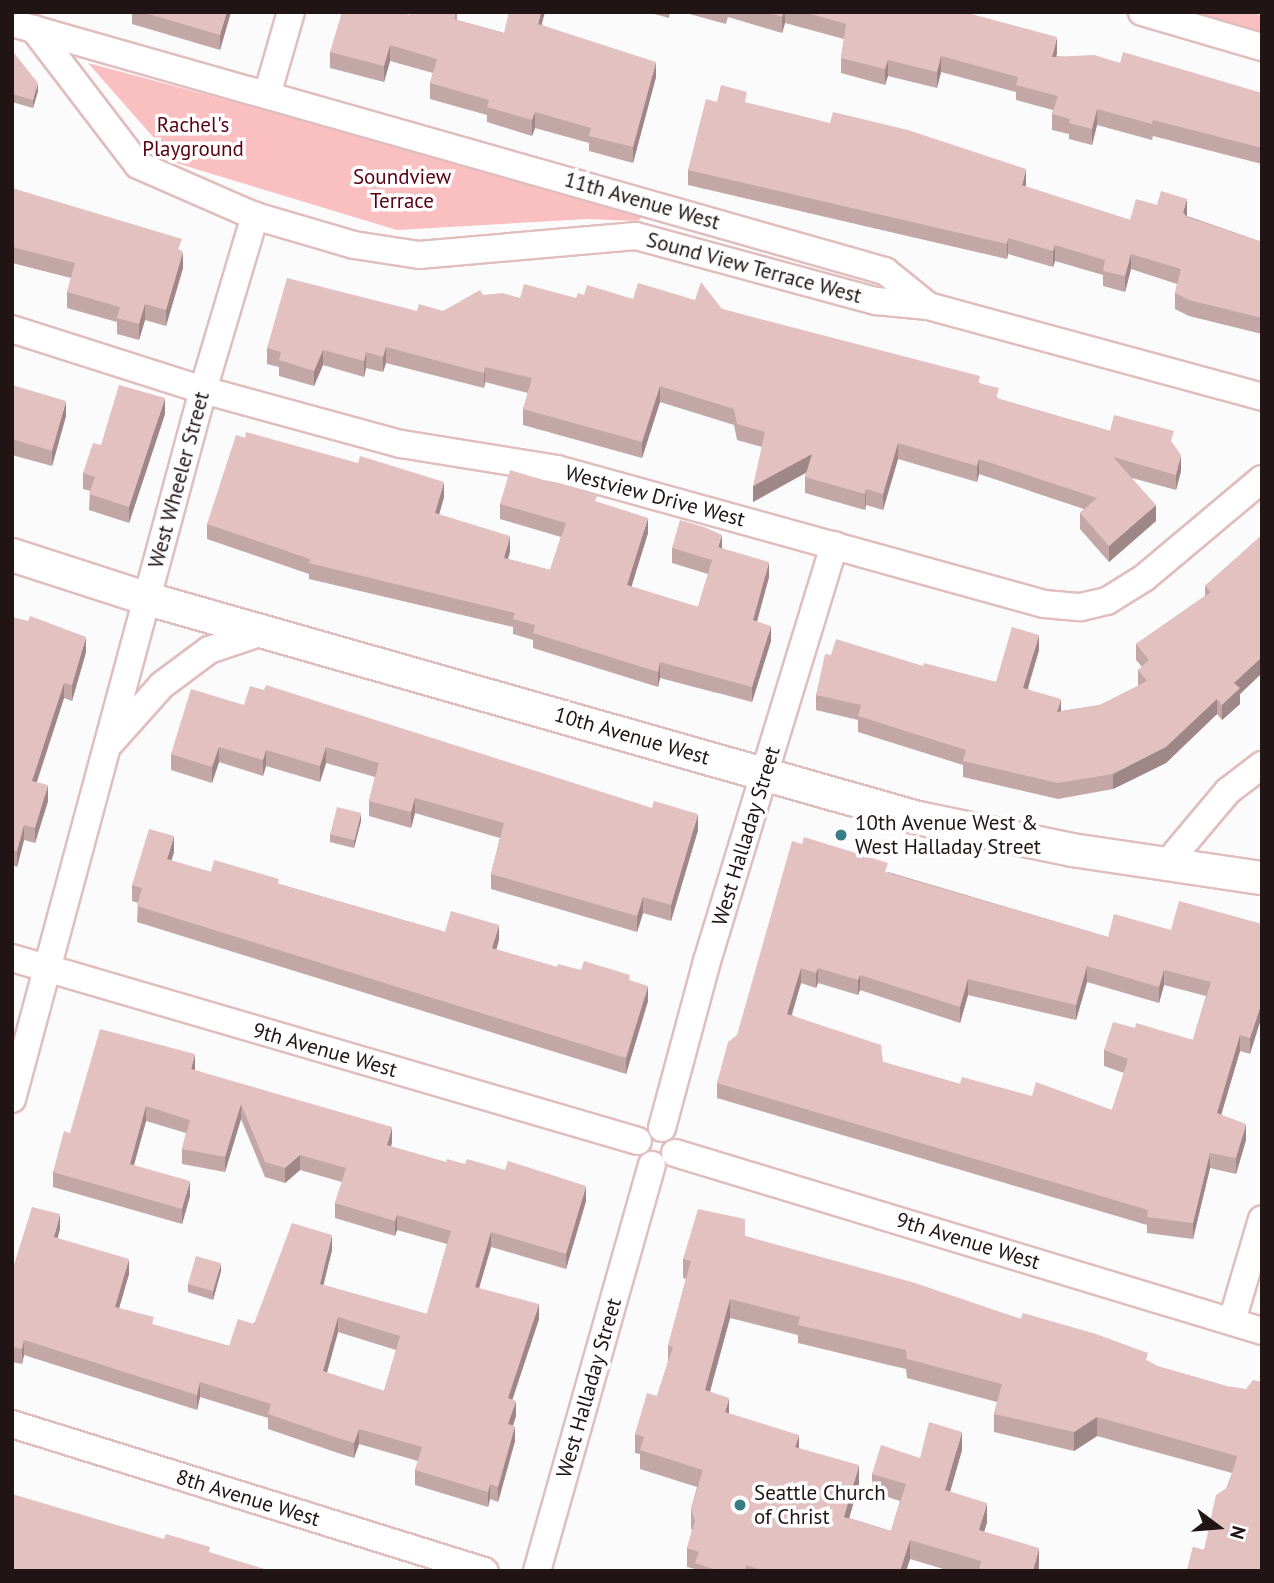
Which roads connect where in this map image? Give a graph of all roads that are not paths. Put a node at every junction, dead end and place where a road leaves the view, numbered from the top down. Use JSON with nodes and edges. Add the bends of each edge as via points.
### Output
{"nodes":[{"id":1,"x":291,"y":12,"type":"edge"},
{"id":2,"x":1142,"y":12,"type":"edge"},
{"id":3,"x":23,"y":26,"type":"edge"},
{"id":4,"x":1262,"y":47,"type":"edge"},
{"id":5,"x":267,"y":95,"type":"junction"},
{"id":6,"x":255,"y":216,"type":"junction"},
{"id":7,"x":928,"y":306,"type":"junction"},
{"id":8,"x":12,"y":329,"type":"edge"},
{"id":9,"x":203,"y":390,"type":"junction"},
{"id":10,"x":1262,"y":397,"type":"edge"},
{"id":11,"x":1262,"y":480,"type":"edge"},
{"id":12,"x":834,"y":545,"type":"junction"},
{"id":13,"x":12,"y":555,"type":"edge"},
{"id":14,"x":148,"y":598,"type":"junction"},
{"id":15,"x":265,"y":631,"type":"junction"},
{"id":16,"x":107,"y":746,"type":"junction"},
{"id":17,"x":1262,"y":765,"type":"edge"},
{"id":18,"x":766,"y":774,"type":"junction"},
{"id":19,"x":1169,"y":861,"type":"junction"},
{"id":20,"x":1262,"y":878,"type":"edge"},
{"id":21,"x":12,"y":958,"type":"edge"},
{"id":22,"x":48,"y":969,"type":"junction"},
{"id":23,"x":12,"y":1099,"type":"edge"},
{"id":24,"x":662,"y":1128,"type":"junction"},
{"id":25,"x":638,"y":1141,"type":"junction"},
{"id":26,"x":663,"y":1159,"type":"junction"},
{"id":27,"x":1262,"y":1219,"type":"edge"},
{"id":28,"x":1232,"y":1321,"type":"junction"},
{"id":29,"x":1262,"y":1331,"type":"edge"},
{"id":30,"x":12,"y":1424,"type":"edge"},
{"id":31,"x":485,"y":1571,"type":"edge"},
{"id":32,"x":537,"y":1571,"type":"edge"}],
"edges":[{"from":1,"to":5,"type":"street"},
{"from":2,"to":4,"type":"street"},
{"from":3,"to":5,"type":"street","name":"11th Avenue West"},
{"from":3,"to":6,"type":"street","name":"Sound View Terrace West","via":[[138,165],[172,184]]},
{"from":5,"to":7,"type":"street","name":"11th Avenue West","via":[[886,271]]},
{"from":6,"to":7,"type":"street","name":"Sound View Terrace West","via":[[354,246],[419,255],[636,236],[876,301]]},
{"from":6,"to":9,"type":"street","name":"West Wheeler Street"},
{"from":7,"to":10,"type":"street","name":"11th Avenue West"},
{"from":8,"to":9,"type":"street","name":"Westview Drive West"},
{"from":9,"to":12,"type":"street","name":"Westview Drive West","via":[[401,444],[558,469]]},
{"from":9,"to":14,"type":"street","name":"West Wheeler Street"},
{"from":11,"to":12,"type":"street","name":"Westview Drive West","via":[[1144,578],[1107,601],[1081,607],[1044,604]]},
{"from":12,"to":18,"type":"street","name":"West Halladay Street"},
{"from":13,"to":14,"type":"street","name":"10th Avenue West"},
{"from":14,"to":15,"type":"street","name":"10th Avenue West"},
{"from":14,"to":16,"type":"street","name":"West Wheeler Street"},
{"from":15,"to":16,"type":"street","name":"West Wheeler Street","via":[[209,650],[162,685]]},
{"from":15,"to":18,"type":"street","name":"10th Avenue West"},
{"from":16,"to":22,"type":"street","name":"West Wheeler Street"},
{"from":17,"to":19,"type":"street","via":[[1228,791]]},
{"from":18,"to":19,"type":"street","name":"10th Avenue West","via":[[993,835]]},
{"from":18,"to":24,"type":"street","name":"West Halladay Street"},
{"from":19,"to":20,"type":"street","name":"10th Avenue West"},
{"from":21,"to":22,"type":"street","name":"9th Avenue West"},
{"from":22,"to":23,"type":"street","name":"West Wheeler Street"},
{"from":22,"to":25,"type":"street","name":"9th Avenue West"},
{"from":24,"to":25,"type":"street","via":[[647,1130]]},
{"from":24,"to":26,"type":"street","via":[[673,1137]]},
{"from":25,"to":26,"type":"street","via":[[640,1156]]},
{"from":26,"to":28,"type":"street","name":"9th Avenue West"},
{"from":26,"to":32,"type":"street","name":"West Halladay Street"},
{"from":27,"to":28,"type":"street"},
{"from":28,"to":29,"type":"street","name":"9th Avenue West"},
{"from":30,"to":31,"type":"street","name":"8th Avenue West"}]}
